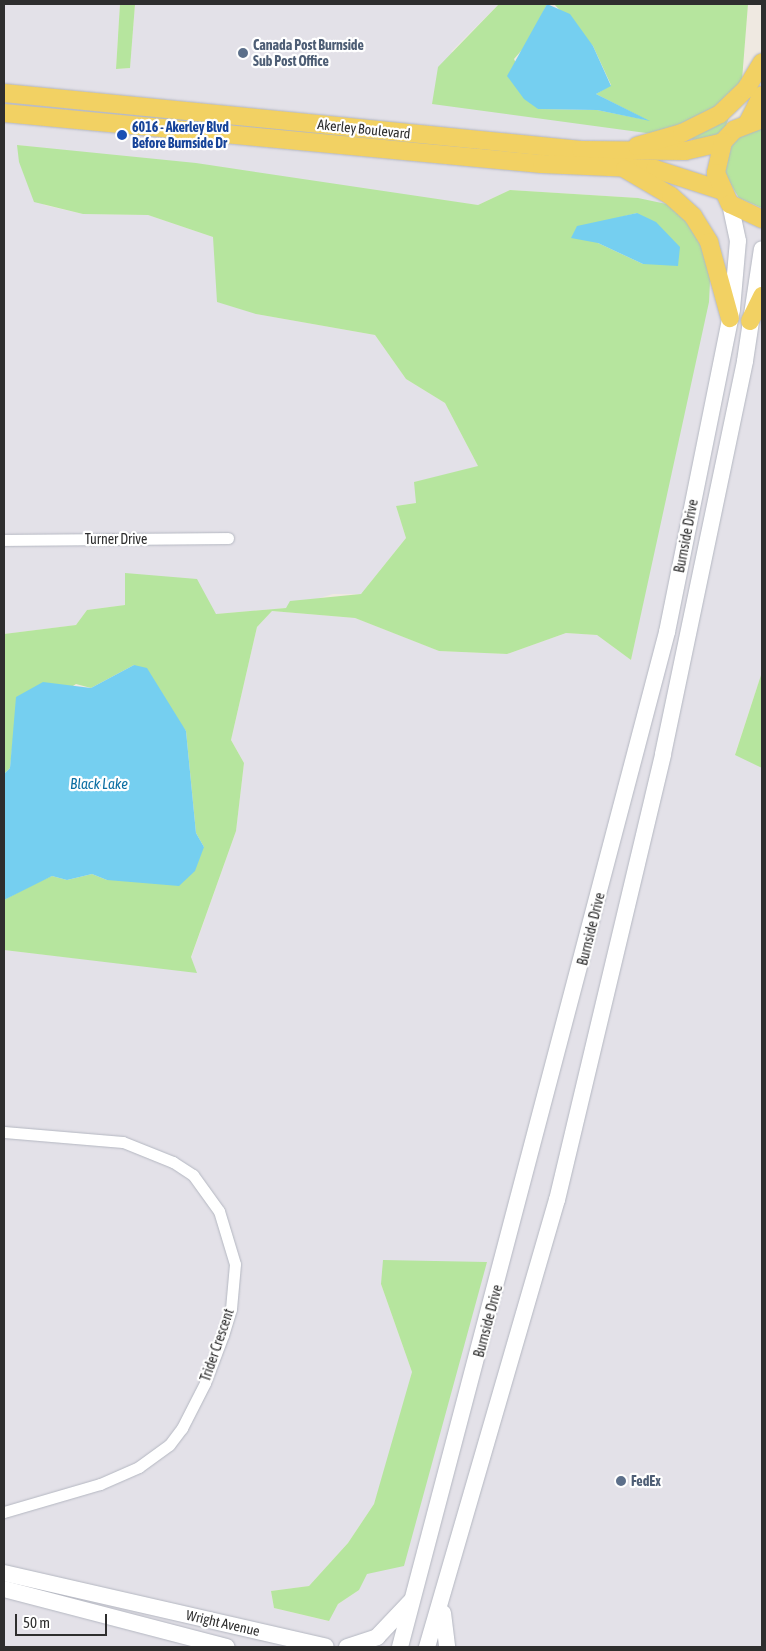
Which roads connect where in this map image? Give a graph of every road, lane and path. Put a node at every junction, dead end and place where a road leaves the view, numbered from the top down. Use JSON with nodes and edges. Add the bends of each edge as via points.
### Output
{"nodes":[{"id":1,"x":762,"y":62,"type":"edge"},
{"id":2,"x":4,"y":93,"type":"edge"},
{"id":3,"x":762,"y":95,"type":"edge"},
{"id":4,"x":4,"y":113,"type":"edge"},
{"id":5,"x":755,"y":120,"type":"edge"},
{"id":6,"x":723,"y":142,"type":"junction"},
{"id":7,"x":622,"y":159,"type":"junction"},
{"id":8,"x":725,"y":197,"type":"junction"},
{"id":9,"x":762,"y":219,"type":"edge"},
{"id":10,"x":762,"y":249,"type":"edge"},
{"id":11,"x":762,"y":296,"type":"edge"},
{"id":12,"x":730,"y":318,"type":"junction"},
{"id":13,"x":750,"y":321,"type":"junction"},
{"id":14,"x":228,"y":538,"type":"dead end"},
{"id":15,"x":4,"y":540,"type":"edge"},
{"id":16,"x":4,"y":1132,"type":"edge"},
{"id":17,"x":4,"y":1512,"type":"edge"},
{"id":18,"x":8,"y":1572,"type":"edge"},
{"id":19,"x":4,"y":1589,"type":"edge"},
{"id":20,"x":114,"y":1598,"type":"junction"},
{"id":21,"x":413,"y":1600,"type":"junction"},
{"id":22,"x":443,"y":1600,"type":"junction"},
{"id":23,"x":85,"y":1613,"type":"junction"},
{"id":24,"x":227,"y":1647,"type":"edge"},
{"id":25,"x":326,"y":1647,"type":"edge"},
{"id":26,"x":347,"y":1647,"type":"edge"},
{"id":27,"x":400,"y":1647,"type":"edge"},
{"id":28,"x":427,"y":1647,"type":"edge"},
{"id":29,"x":447,"y":1647,"type":"edge"}],
"edges":[{"from":1,"to":7,"type":"main road","via":[[746,89],[720,114]]},
{"from":2,"to":7,"type":"main road","name":"Akerley Boulevard"},
{"from":3,"to":5,"type":"main road"},
{"from":4,"to":7,"type":"main road","name":"Akerley Boulevard","via":[[542,164]]},
{"from":5,"to":6,"type":"main road"},
{"from":6,"to":7,"type":"main road","name":"Akerley Boulevard","via":[[685,151]]},
{"from":6,"to":8,"type":"main road","via":[[716,173]]},
{"from":7,"to":8,"type":"main road","name":"Akerley Boulevard","via":[[681,174]]},
{"from":7,"to":12,"type":"main road","via":[[693,216],[709,242]]},
{"from":8,"to":9,"type":"main road","name":"Akerley Boulevard"},
{"from":8,"to":12,"type":"main road","name":"Burnside Drive","via":[[738,240]]},
{"from":10,"to":13,"type":"main road","name":"Burnside Drive"},
{"from":11,"to":13,"type":"main road"},
{"from":12,"to":21,"type":"main road","name":"Burnside Drive","via":[[667,632]]},
{"from":13,"to":22,"type":"main road","name":"Burnside Drive","via":[[663,754],[557,1200]]},
{"from":14,"to":15,"type":"street","name":"Turner Drive"},
{"from":16,"to":17,"type":"street","name":"Trider Crescent","via":[[123,1142],[161,1155],[193,1176],[209,1194],[228,1229],[235,1264],[231,1310],[223,1335],[205,1383],[168,1445],[139,1467],[100,1484]]},
{"from":18,"to":20,"type":"main road","name":"Wright Avenue"},
{"from":19,"to":23,"type":"main road","name":"Wright Avenue"},
{"from":20,"to":23,"type":"main road","via":[[94,1603]]},
{"from":20,"to":25,"type":"main road","name":"Wright Avenue"},
{"from":21,"to":26,"type":"main road","via":[[377,1637]]},
{"from":21,"to":27,"type":"main road","name":"Burnside Drive"},
{"from":22,"to":28,"type":"main road","name":"Burnside Drive"},
{"from":22,"to":29,"type":"main road"},
{"from":23,"to":24,"type":"main road","name":"Wright Avenue"}]}
